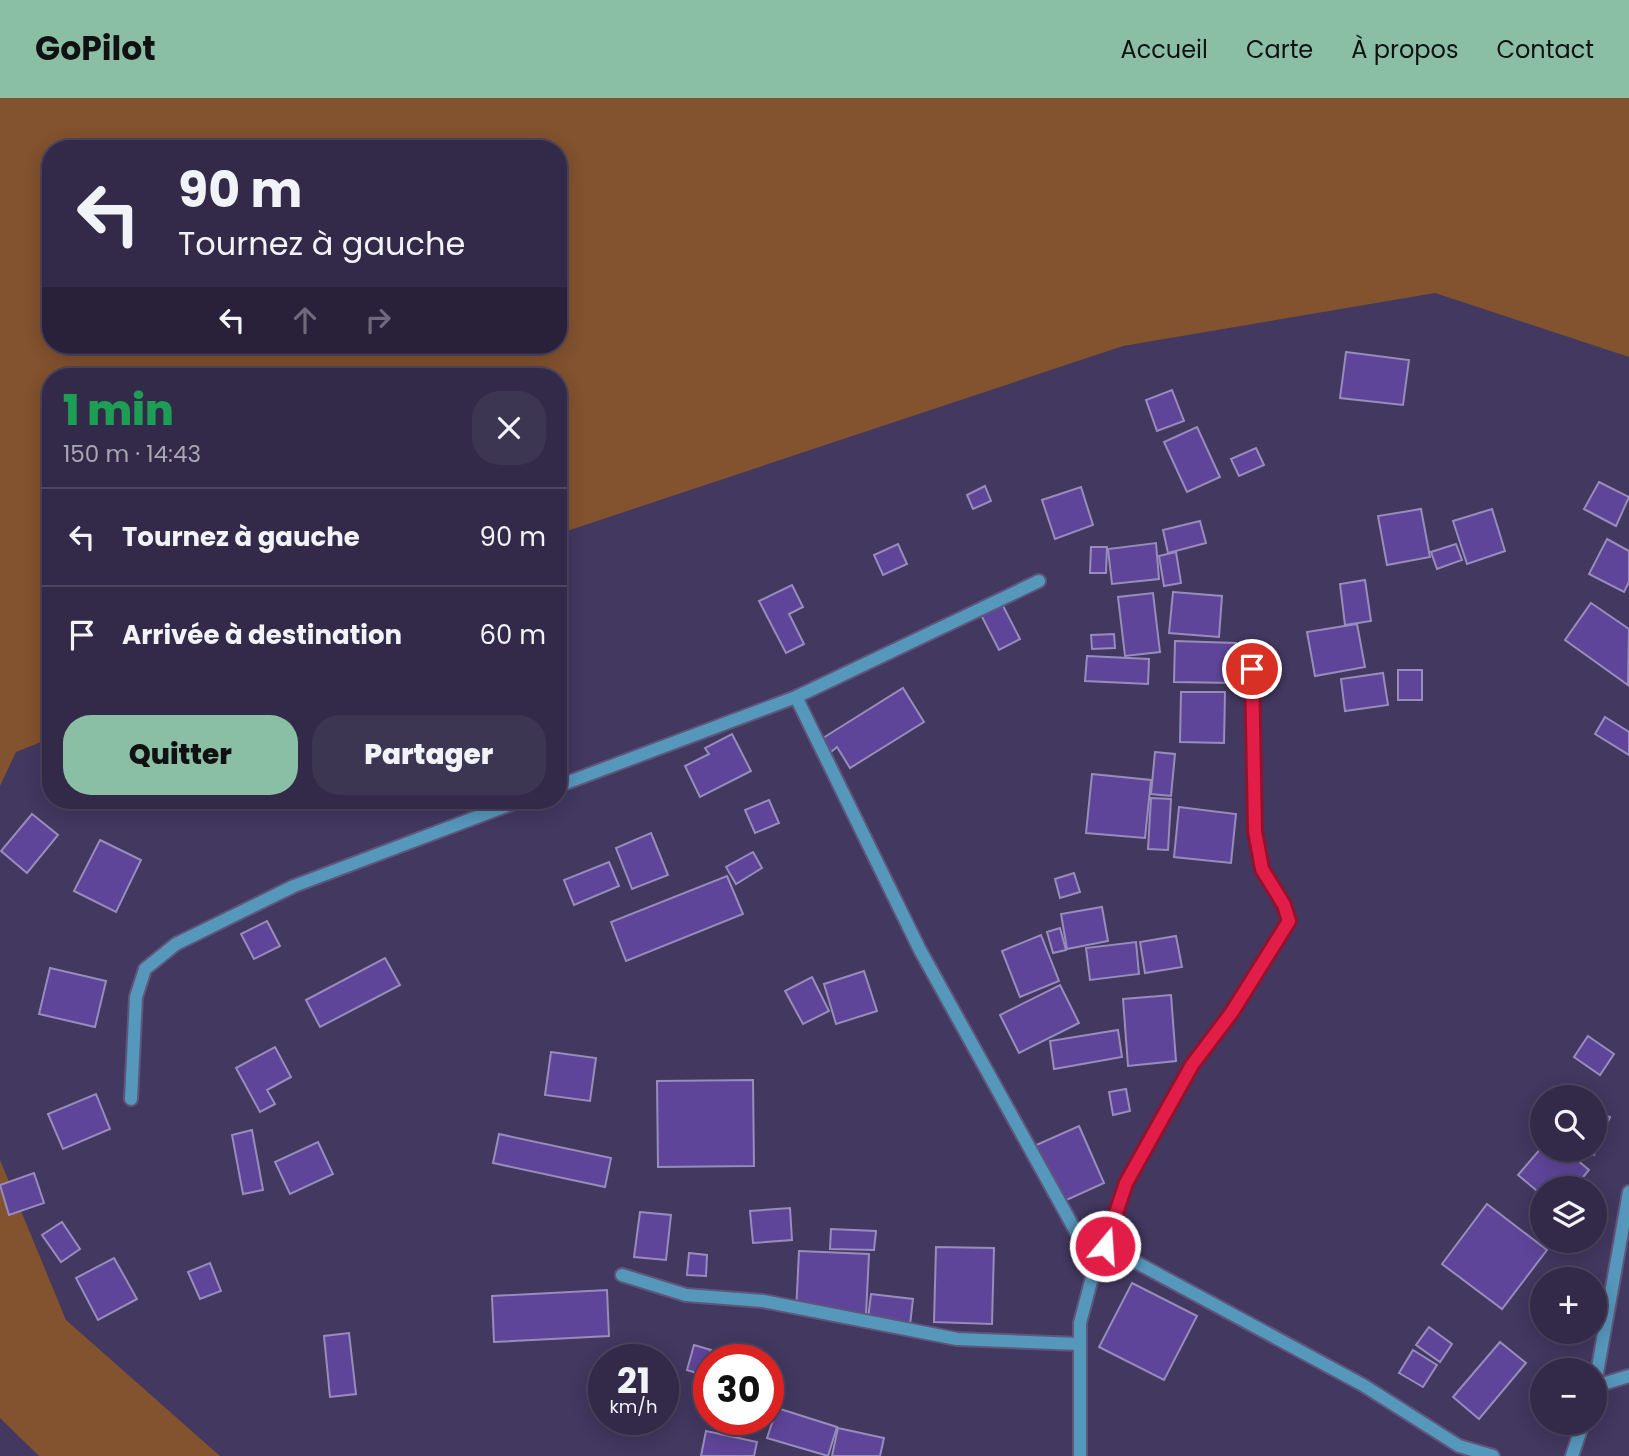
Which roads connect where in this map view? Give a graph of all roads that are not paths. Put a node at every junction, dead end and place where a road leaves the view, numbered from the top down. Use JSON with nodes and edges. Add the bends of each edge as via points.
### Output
{"nodes":[{"id":1,"x":1039,"y":581,"type":"dead end"},
{"id":2,"x":1252,"y":669,"type":"dead end"},
{"id":3,"x":796,"y":697,"type":"junction"},
{"id":4,"x":567,"y":783,"type":"edge"},
{"id":5,"x":498,"y":809,"type":"edge"},
{"id":6,"x":131,"y":1098,"type":"dead end"},
{"id":7,"x":1629,"y":1192,"type":"edge"},
{"id":8,"x":1105,"y":1246,"type":"junction"},
{"id":9,"x":1095,"y":1266,"type":"junction"},
{"id":10,"x":622,"y":1275,"type":"dead end"},
{"id":11,"x":1079,"y":1344,"type":"junction"},
{"id":12,"x":1600,"y":1358,"type":"edge"},
{"id":13,"x":1629,"y":1376,"type":"edge"},
{"id":14,"x":1607,"y":1384,"type":"edge"},
{"id":15,"x":1579,"y":1435,"type":"edge"},
{"id":16,"x":1080,"y":1456,"type":"edge"},
{"id":17,"x":1493,"y":1456,"type":"edge"},
{"id":18,"x":1572,"y":1456,"type":"edge"}],
"edges":[{"from":1,"to":3,"type":"street"},
{"from":2,"to":8,"type":"street","via":[[1255,831],[1262,869],[1289,921],[1232,1012],[1192,1065],[1132,1172]]},
{"from":3,"to":4,"type":"street"},
{"from":3,"to":9,"type":"street","via":[[920,950]]},
{"from":5,"to":6,"type":"street","via":[[295,886],[176,944],[145,969],[135,997]]},
{"from":7,"to":12,"type":"street"},
{"from":8,"to":9,"type":"street"},
{"from":8,"to":17,"type":"street","via":[[1363,1384],[1459,1446]]},
{"from":9,"to":11,"type":"street"},
{"from":10,"to":11,"type":"street","via":[[686,1295],[762,1301],[957,1339]]},
{"from":11,"to":16,"type":"street"},
{"from":13,"to":14,"type":"street"},
{"from":15,"to":18,"type":"street"}]}
